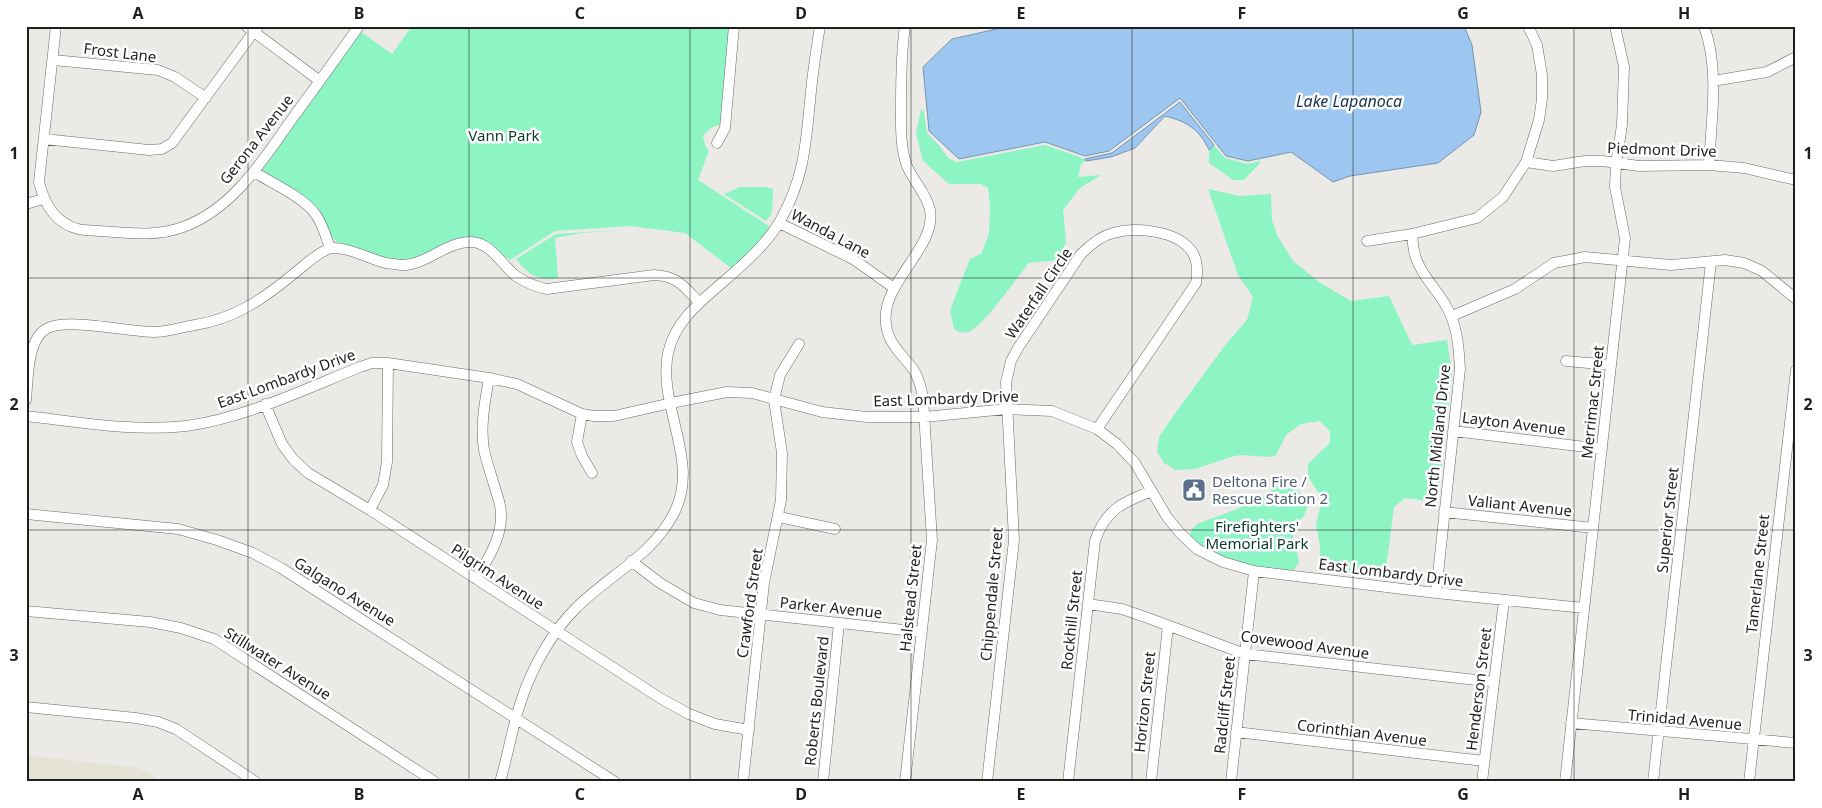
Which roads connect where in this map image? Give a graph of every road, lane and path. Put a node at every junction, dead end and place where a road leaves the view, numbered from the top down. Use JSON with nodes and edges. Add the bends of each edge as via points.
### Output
{"nodes":[{"id":1,"x":56,"y":26,"type":"edge"},
{"id":2,"x":358,"y":26,"type":"edge"},
{"id":3,"x":734,"y":26,"type":"edge"},
{"id":4,"x":820,"y":26,"type":"edge"},
{"id":5,"x":905,"y":26,"type":"edge"},
{"id":6,"x":1528,"y":26,"type":"edge"},
{"id":7,"x":1615,"y":26,"type":"edge"},
{"id":8,"x":1704,"y":26,"type":"edge"},
{"id":9,"x":253,"y":28,"type":"edge"},
{"id":10,"x":1796,"y":57,"type":"edge"},
{"id":11,"x":53,"y":60,"type":"junction"},
{"id":12,"x":320,"y":81,"type":"junction"},
{"id":13,"x":1714,"y":81,"type":"junction"},
{"id":14,"x":206,"y":98,"type":"junction"},
{"id":15,"x":44,"y":139,"type":"junction"},
{"id":16,"x":716,"y":143,"type":"dead end"},
{"id":17,"x":1526,"y":162,"type":"junction"},
{"id":18,"x":1616,"y":164,"type":"junction"},
{"id":19,"x":1709,"y":165,"type":"junction"},
{"id":20,"x":254,"y":172,"type":"junction"},
{"id":21,"x":1796,"y":180,"type":"edge"},
{"id":22,"x":43,"y":199,"type":"junction"},
{"id":23,"x":26,"y":204,"type":"edge"},
{"id":24,"x":779,"y":223,"type":"junction"},
{"id":25,"x":1412,"y":234,"type":"junction"},
{"id":26,"x":1367,"y":241,"type":"dead end"},
{"id":27,"x":330,"y":248,"type":"junction"},
{"id":28,"x":1623,"y":260,"type":"junction"},
{"id":29,"x":1711,"y":262,"type":"junction"},
{"id":30,"x":894,"y":288,"type":"junction"},
{"id":31,"x":1796,"y":299,"type":"edge"},
{"id":32,"x":699,"y":302,"type":"junction"},
{"id":33,"x":1452,"y":316,"type":"junction"},
{"id":34,"x":799,"y":344,"type":"dead end"},
{"id":35,"x":1566,"y":362,"type":"dead end"},
{"id":36,"x":388,"y":363,"type":"junction"},
{"id":37,"x":1611,"y":365,"type":"junction"},
{"id":38,"x":1796,"y":370,"type":"edge"},
{"id":39,"x":489,"y":378,"type":"junction"},
{"id":40,"x":26,"y":400,"type":"edge"},
{"id":41,"x":774,"y":400,"type":"junction"},
{"id":42,"x":671,"y":402,"type":"junction"},
{"id":43,"x":266,"y":404,"type":"junction"},
{"id":44,"x":1006,"y":409,"type":"junction"},
{"id":45,"x":582,"y":414,"type":"junction"},
{"id":46,"x":26,"y":416,"type":"edge"},
{"id":47,"x":924,"y":417,"type":"junction"},
{"id":48,"x":1097,"y":429,"type":"junction"},
{"id":49,"x":1453,"y":431,"type":"junction"},
{"id":50,"x":1602,"y":449,"type":"junction"},
{"id":51,"x":592,"y":473,"type":"dead end"},
{"id":52,"x":1152,"y":491,"type":"junction"},
{"id":53,"x":370,"y":510,"type":"junction"},
{"id":54,"x":1444,"y":512,"type":"junction"},
{"id":55,"x":26,"y":514,"type":"edge"},
{"id":56,"x":779,"y":517,"type":"junction"},
{"id":57,"x":1593,"y":528,"type":"junction"},
{"id":58,"x":835,"y":529,"type":"dead end"},
{"id":59,"x":631,"y":561,"type":"junction"},
{"id":60,"x":1254,"y":571,"type":"junction"},
{"id":61,"x":476,"y":579,"type":"junction"},
{"id":62,"x":1436,"y":592,"type":"junction"},
{"id":63,"x":1504,"y":600,"type":"junction"},
{"id":64,"x":1088,"y":604,"type":"junction"},
{"id":65,"x":1584,"y":608,"type":"junction"},
{"id":66,"x":26,"y":611,"type":"edge"},
{"id":67,"x":761,"y":615,"type":"junction"},
{"id":68,"x":840,"y":623,"type":"junction"},
{"id":69,"x":1168,"y":626,"type":"junction"},
{"id":70,"x":557,"y":632,"type":"junction"},
{"id":71,"x":922,"y":632,"type":"junction"},
{"id":72,"x":1245,"y":654,"type":"junction"},
{"id":73,"x":1494,"y":682,"type":"junction"},
{"id":74,"x":26,"y":707,"type":"edge"},
{"id":75,"x":516,"y":719,"type":"junction"},
{"id":76,"x":1571,"y":723,"type":"junction"},
{"id":77,"x":748,"y":730,"type":"junction"},
{"id":78,"x":1236,"y":732,"type":"junction"},
{"id":79,"x":1658,"y":732,"type":"junction"},
{"id":80,"x":1754,"y":740,"type":"junction"},
{"id":81,"x":1796,"y":743,"type":"edge"},
{"id":82,"x":1484,"y":761,"type":"junction"},
{"id":83,"x":256,"y":782,"type":"edge"},
{"id":84,"x":435,"y":782,"type":"edge"},
{"id":85,"x":500,"y":782,"type":"edge"},
{"id":86,"x":615,"y":782,"type":"edge"},
{"id":87,"x":743,"y":782,"type":"edge"},
{"id":88,"x":823,"y":782,"type":"edge"},
{"id":89,"x":905,"y":782,"type":"edge"},
{"id":90,"x":987,"y":782,"type":"edge"},
{"id":91,"x":1068,"y":782,"type":"edge"},
{"id":92,"x":1150,"y":782,"type":"edge"},
{"id":93,"x":1231,"y":782,"type":"edge"},
{"id":94,"x":1482,"y":782,"type":"edge"},
{"id":95,"x":1565,"y":782,"type":"edge"},
{"id":96,"x":1653,"y":782,"type":"edge"},
{"id":97,"x":1749,"y":782,"type":"edge"}],
"edges":[{"from":1,"to":11,"type":"street"},
{"from":2,"to":12,"type":"street","name":"Gerona Avenue"},
{"from":3,"to":16,"type":"street","via":[[725,128]]},
{"from":4,"to":24,"type":"street","via":[[800,175]]},
{"from":5,"to":30,"type":"street","name":"Halstead Street","via":[[901,57],[901,139],[907,166],[930,210],[930,216],[925,238]]},
{"from":6,"to":17,"type":"street","via":[[1537,45],[1542,99]]},
{"from":7,"to":18,"type":"street","name":"Merrimac Street","via":[[1624,67],[1622,126]]},
{"from":8,"to":13,"type":"street","via":[[1710,42]]},
{"from":9,"to":12,"type":"street"},
{"from":9,"to":14,"type":"street"},
{"from":10,"to":13,"type":"street","via":[[1767,72]]},
{"from":11,"to":14,"type":"street","name":"Frost Lane","via":[[158,70],[175,77]]},
{"from":11,"to":15,"type":"street"},
{"from":12,"to":20,"type":"street","name":"Gerona Avenue"},
{"from":13,"to":19,"type":"street"},
{"from":14,"to":15,"type":"street","via":[[172,143],[162,149]]},
{"from":15,"to":22,"type":"street","via":[[39,182]]},
{"from":17,"to":18,"type":"street","name":"Piedmont Drive","via":[[1553,166],[1585,162]]},
{"from":17,"to":25,"type":"street","via":[[1503,198],[1477,218]]},
{"from":18,"to":19,"type":"street","name":"Piedmont Drive"},
{"from":18,"to":28,"type":"street","name":"Merrimac Street","via":[[1615,187],[1625,238]]},
{"from":19,"to":21,"type":"street","name":"Piedmont Drive","via":[[1744,168]]},
{"from":20,"to":22,"type":"street","name":"Gerona Avenue","via":[[212,213],[167,232],[139,234],[78,229],[63,222]]},
{"from":20,"to":27,"type":"street","via":[[315,213]]},
{"from":22,"to":23,"type":"street"},
{"from":24,"to":30,"type":"street","name":"Wanda Lane","via":[[853,259]]},
{"from":24,"to":32,"type":"street","via":[[752,255]]},
{"from":25,"to":26,"type":"street"},
{"from":25,"to":33,"type":"street","name":"North Midland Drive","via":[[1413,252],[1420,267]]},
{"from":27,"to":32,"type":"street","via":[[356,252],[386,264],[404,265],[459,243],[474,242],[489,249],[516,276],[537,287],[547,289],[667,275],[677,280]]},
{"from":27,"to":40,"type":"street","via":[[266,297],[233,315],[211,322],[155,332],[73,325],[58,325],[45,330],[36,338],[31,352]]},
{"from":28,"to":29,"type":"street","via":[[1671,265]]},
{"from":28,"to":33,"type":"street","via":[[1585,256],[1554,263],[1515,288]]},
{"from":28,"to":37,"type":"street","name":"Merrimac Street"},
{"from":29,"to":31,"type":"street","via":[[1744,263],[1762,271]]},
{"from":29,"to":79,"type":"street","name":"Superior Street"},
{"from":30,"to":47,"type":"street","name":"Halstead Street","via":[[886,306],[885,324],[891,342],[914,369],[920,383]]},
{"from":32,"to":42,"type":"street","via":[[688,313],[669,349],[666,378]]},
{"from":33,"to":49,"type":"street","name":"North Midland Drive","via":[[1460,369]]},
{"from":34,"to":41,"type":"street","via":[[780,375]]},
{"from":35,"to":37,"type":"street"},
{"from":36,"to":39,"type":"street","name":"East Lombardy Drive"},
{"from":36,"to":43,"type":"street","name":"East Lombardy Drive","via":[[360,367]]},
{"from":36,"to":53,"type":"street","via":[[387,462],[382,485]]},
{"from":37,"to":50,"type":"street","name":"Merrimac Street"},
{"from":38,"to":80,"type":"street","name":"Tamerlane Street"},
{"from":39,"to":45,"type":"street","name":"East Lombardy Drive","via":[[517,384]]},
{"from":39,"to":61,"type":"street","via":[[482,428],[484,450],[500,503],[501,519],[492,552]]},
{"from":41,"to":42,"type":"street","name":"East Lombardy Drive","via":[[752,393],[727,392]]},
{"from":41,"to":47,"type":"street","name":"East Lombardy Drive","via":[[822,412]]},
{"from":41,"to":56,"type":"street","name":"Crawford Street","via":[[782,453]]},
{"from":42,"to":45,"type":"street","name":"East Lombardy Drive","via":[[614,416]]},
{"from":42,"to":59,"type":"street","via":[[682,457],[682,488],[678,505],[661,534]]},
{"from":43,"to":46,"type":"street","name":"East Lombardy Drive","via":[[186,426],[138,428]]},
{"from":43,"to":53,"type":"street","name":"Pilgrim Avenue","via":[[282,444],[293,459],[308,472]]},
{"from":44,"to":47,"type":"street","name":"East Lombardy Drive"},
{"from":44,"to":48,"type":"street","name":"East Lombardy Drive","via":[[1052,411]]},
{"from":44,"to":48,"type":"street","name":"Waterfall Circle","via":[[1006,382],[1011,361],[1081,254],[1111,233],[1128,230],[1165,234],[1180,241],[1193,254],[1198,271],[1196,283]]},
{"from":44,"to":90,"type":"street","name":"Chippendale Street","via":[[1014,540]]},
{"from":45,"to":51,"type":"street","via":[[577,442]]},
{"from":47,"to":71,"type":"street","name":"Halstead Street","via":[[932,540]]},
{"from":48,"to":52,"type":"street","name":"East Lombardy Drive","via":[[1135,463]]},
{"from":49,"to":50,"type":"street","name":"Layton Avenue"},
{"from":49,"to":54,"type":"street","name":"North Midland Drive"},
{"from":50,"to":57,"type":"street","name":"Merrimac Street"},
{"from":52,"to":60,"type":"street","name":"East Lombardy Drive","via":[[1167,517],[1197,549],[1223,562]]},
{"from":52,"to":64,"type":"street","name":"Rockhill Street","via":[[1113,510],[1100,528]]},
{"from":53,"to":61,"type":"street","name":"Pilgrim Avenue"},
{"from":54,"to":57,"type":"street","name":"Valiant Avenue"},
{"from":54,"to":62,"type":"street","name":"North Midland Drive"},
{"from":55,"to":75,"type":"street","name":"Galgano Avenue","via":[[178,529],[253,553]]},
{"from":56,"to":58,"type":"street"},
{"from":56,"to":67,"type":"street","name":"Crawford Street","via":[[769,555]]},
{"from":57,"to":65,"type":"street","name":"Merrimac Street"},
{"from":59,"to":67,"type":"street","name":"Parker Avenue","via":[[694,603]]},
{"from":59,"to":70,"type":"street","via":[[575,609]]},
{"from":60,"to":62,"type":"street","name":"East Lombardy Drive"},
{"from":60,"to":72,"type":"street","name":"Radcliff Street"},
{"from":61,"to":70,"type":"street","name":"Pilgrim Avenue"},
{"from":62,"to":63,"type":"street","name":"East Lombardy Drive"},
{"from":63,"to":65,"type":"street","name":"East Lombardy Drive"},
{"from":63,"to":73,"type":"street","name":"Henderson Street"},
{"from":64,"to":69,"type":"street","name":"Covewood Avenue","via":[[1122,609]]},
{"from":64,"to":91,"type":"street","name":"Rockhill Street"},
{"from":65,"to":76,"type":"street","name":"Merrimac Street"},
{"from":66,"to":84,"type":"street","name":"Stillwater Avenue","via":[[150,622],[214,639]]},
{"from":67,"to":68,"type":"street","name":"Parker Avenue"},
{"from":67,"to":77,"type":"street","name":"Crawford Street"},
{"from":68,"to":71,"type":"street","name":"Parker Avenue"},
{"from":68,"to":88,"type":"street","name":"Roberts Boulevard"},
{"from":69,"to":72,"type":"street","name":"Covewood Avenue"},
{"from":69,"to":92,"type":"street","name":"Horizon Street"},
{"from":70,"to":75,"type":"street","via":[[536,664]]},
{"from":70,"to":77,"type":"street","name":"Pilgrim Avenue","via":[[689,714],[715,724]]},
{"from":71,"to":89,"type":"street","name":"Halstead Street"},
{"from":72,"to":73,"type":"street","name":"Covewood Avenue"},
{"from":72,"to":78,"type":"street","name":"Radcliff Street"},
{"from":73,"to":82,"type":"street","name":"Henderson Street"},
{"from":74,"to":83,"type":"street","via":[[158,722],[176,729]]},
{"from":75,"to":85,"type":"street"},
{"from":75,"to":86,"type":"street","name":"Galgano Avenue"},
{"from":76,"to":79,"type":"street","name":"Trinidad Avenue"},
{"from":76,"to":95,"type":"street","name":"Merrimac Street"},
{"from":77,"to":87,"type":"street","name":"Crawford Street"},
{"from":78,"to":82,"type":"street","name":"Corinthian Avenue"},
{"from":78,"to":93,"type":"street","name":"Radcliff Street"},
{"from":79,"to":80,"type":"street","name":"Trinidad Avenue"},
{"from":79,"to":96,"type":"street","name":"Superior Street"},
{"from":80,"to":81,"type":"street","name":"Trinidad Avenue"},
{"from":80,"to":97,"type":"street","name":"Tamerlane Street"},
{"from":82,"to":94,"type":"street","name":"Henderson Street"}]}
